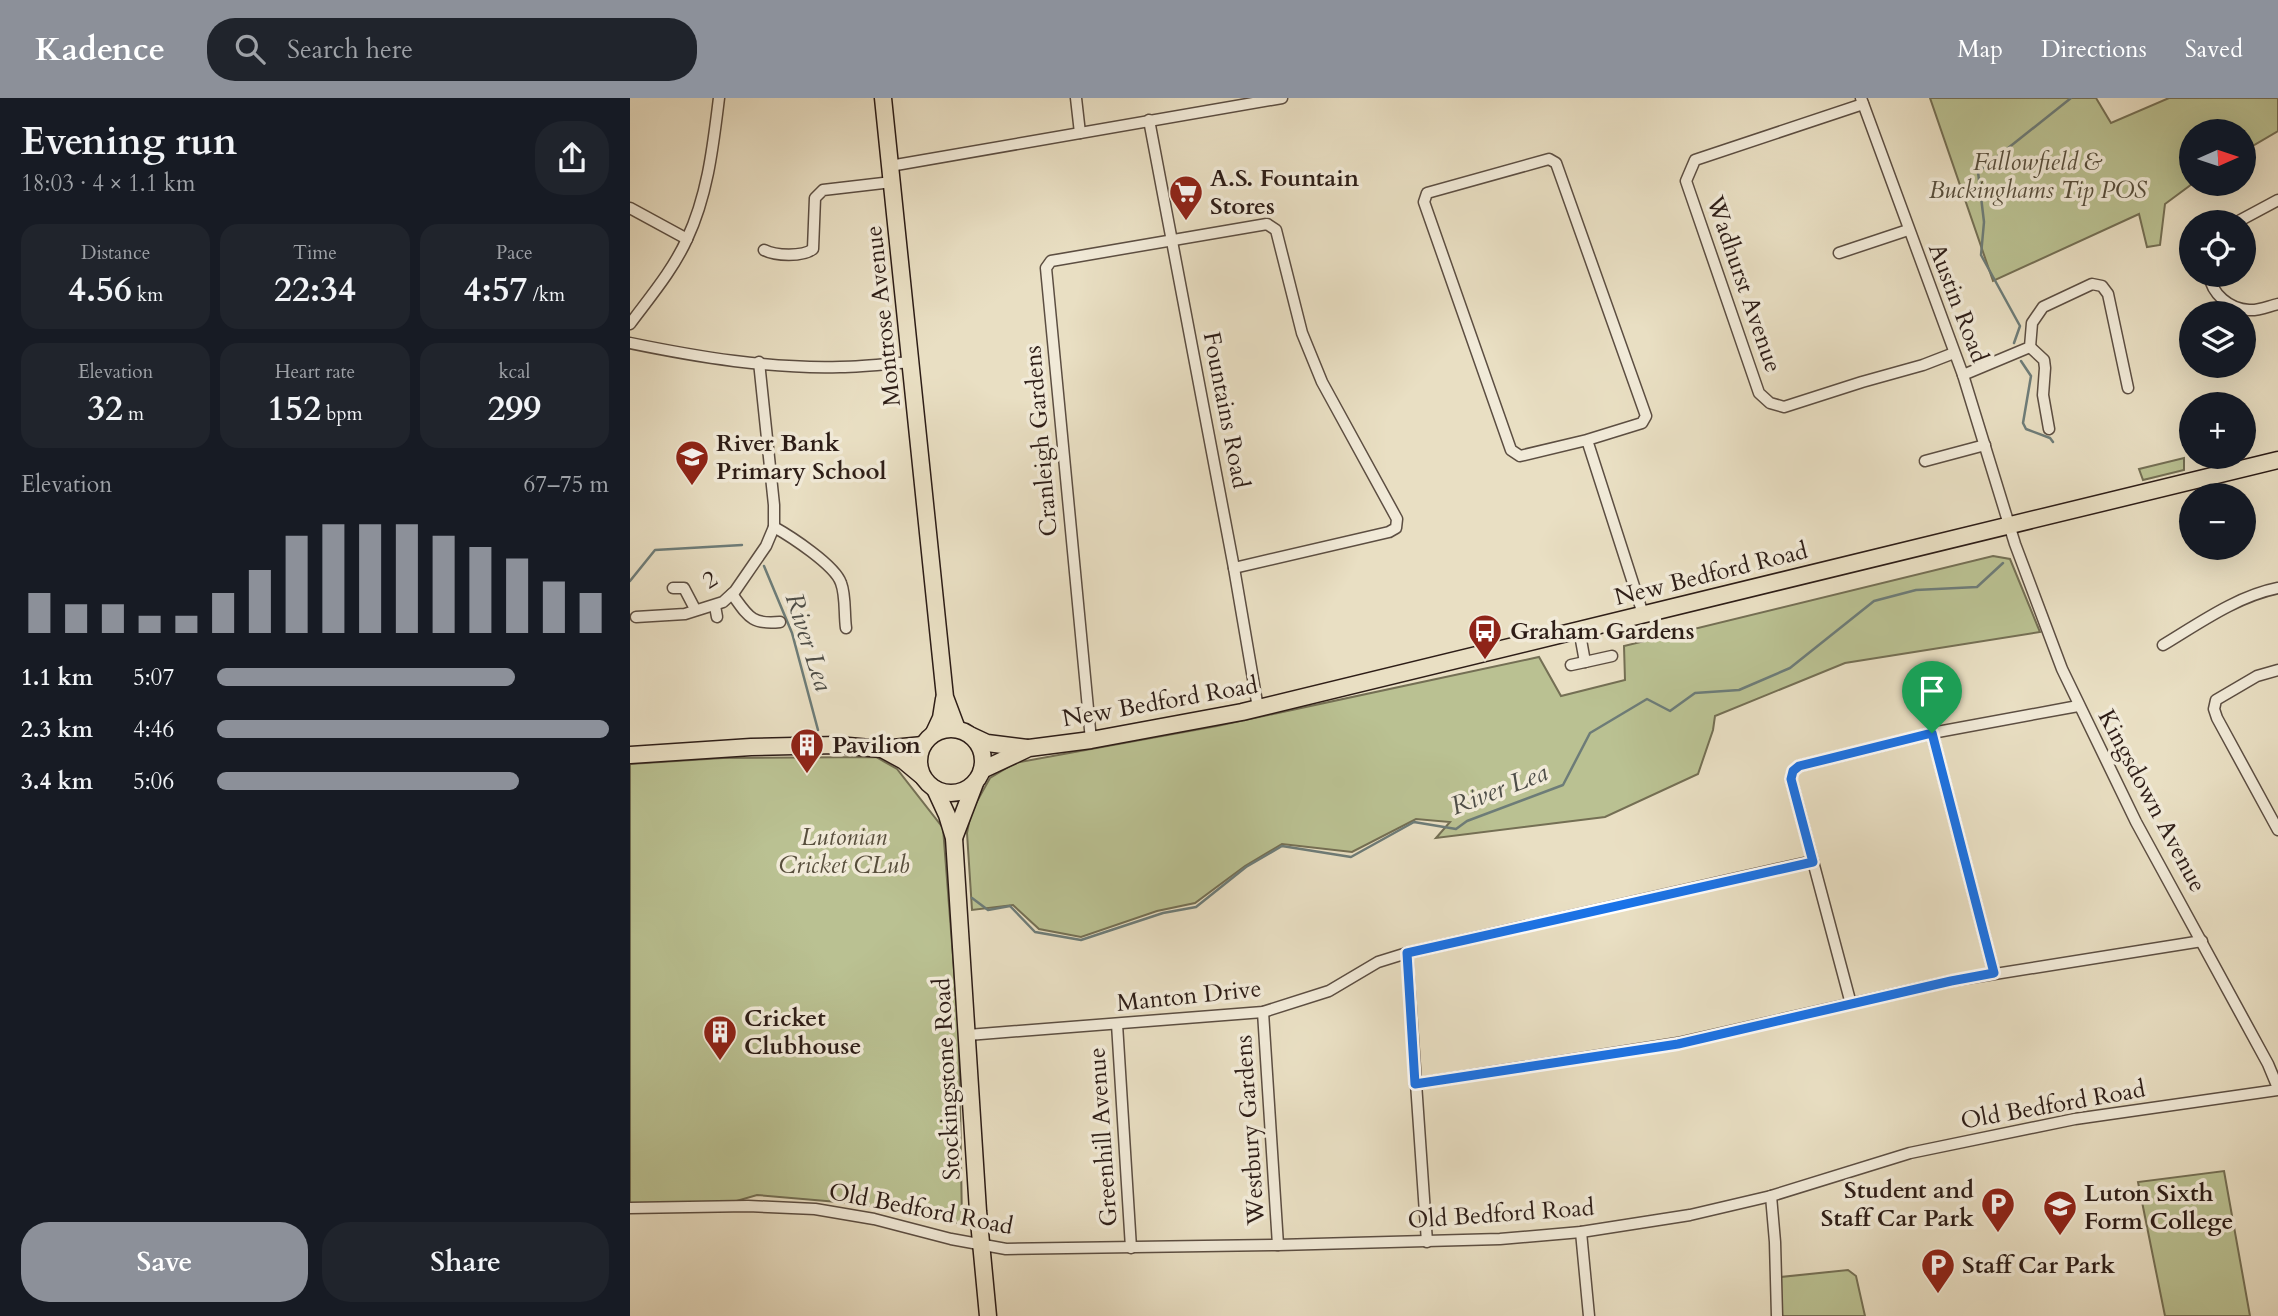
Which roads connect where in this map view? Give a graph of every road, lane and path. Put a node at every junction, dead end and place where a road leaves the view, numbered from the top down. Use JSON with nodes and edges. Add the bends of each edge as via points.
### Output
{"nodes":[{"id":1,"x":719,"y":98,"type":"edge"},
{"id":2,"x":883,"y":98,"type":"edge"},
{"id":3,"x":1076,"y":98,"type":"edge"},
{"id":4,"x":1282,"y":98,"type":"edge"},
{"id":5,"x":1862,"y":101,"type":"edge"},
{"id":6,"x":1149,"y":120,"type":"junction"},
{"id":7,"x":1080,"y":133,"type":"junction"},
{"id":8,"x":891,"y":174,"type":"junction"},
{"id":9,"x":2278,"y":201,"type":"edge"},
{"id":10,"x":630,"y":208,"type":"edge"},
{"id":11,"x":2256,"y":212,"type":"edge"},
{"id":12,"x":1908,"y":230,"type":"junction"},
{"id":13,"x":687,"y":239,"type":"junction"},
{"id":14,"x":1172,"y":240,"type":"junction"},
{"id":15,"x":764,"y":250,"type":"dead end"},
{"id":16,"x":1839,"y":253,"type":"dead end"},
{"id":17,"x":2213,"y":287,"type":"edge"},
{"id":18,"x":2278,"y":304,"type":"edge"},
{"id":19,"x":630,"y":324,"type":"edge"},
{"id":20,"x":630,"y":343,"type":"edge"},
{"id":21,"x":2030,"y":347,"type":"junction"},
{"id":22,"x":1954,"y":353,"type":"junction"},
{"id":23,"x":759,"y":362,"type":"junction"},
{"id":24,"x":910,"y":362,"type":"junction"},
{"id":25,"x":1963,"y":375,"type":"junction"},
{"id":26,"x":2128,"y":388,"type":"dead end"},
{"id":27,"x":2049,"y":429,"type":"dead end"},
{"id":28,"x":1587,"y":440,"type":"junction"},
{"id":29,"x":1985,"y":445,"type":"junction"},
{"id":30,"x":2278,"y":460,"type":"edge"},
{"id":31,"x":1925,"y":461,"type":"dead end"},
{"id":32,"x":2009,"y":524,"type":"junction"},
{"id":33,"x":774,"y":527,"type":"junction"},
{"id":34,"x":1234,"y":568,"type":"junction"},
{"id":35,"x":2278,"y":587,"type":"edge"},
{"id":36,"x":673,"y":588,"type":"dead end"},
{"id":37,"x":732,"y":594,"type":"junction"},
{"id":38,"x":715,"y":606,"type":"junction"},
{"id":39,"x":695,"y":609,"type":"junction"},
{"id":40,"x":1643,"y":614,"type":"junction"},
{"id":41,"x":636,"y":617,"type":"dead end"},
{"id":42,"x":717,"y":617,"type":"dead end"},
{"id":43,"x":780,"y":622,"type":"dead end"},
{"id":44,"x":846,"y":628,"type":"dead end"},
{"id":45,"x":1579,"y":629,"type":"junction"},
{"id":46,"x":2163,"y":645,"type":"dead end"},
{"id":47,"x":1612,"y":656,"type":"dead end"},
{"id":48,"x":1585,"y":662,"type":"junction"},
{"id":49,"x":1571,"y":665,"type":"dead end"},
{"id":50,"x":2278,"y":670,"type":"edge"},
{"id":51,"x":945,"y":696,"type":"junction"},
{"id":52,"x":2078,"y":706,"type":"junction"},
{"id":53,"x":1258,"y":708,"type":"junction"},
{"id":54,"x":934,"y":733,"type":"junction"},
{"id":55,"x":965,"y":733,"type":"junction"},
{"id":56,"x":1932,"y":733,"type":"junction"},
{"id":57,"x":1091,"y":740,"type":"junction"},
{"id":58,"x":923,"y":745,"type":"junction"},
{"id":59,"x":1029,"y":748,"type":"junction"},
{"id":60,"x":881,"y":749,"type":"junction"},
{"id":61,"x":630,"y":755,"type":"edge"},
{"id":62,"x":922,"y":776,"type":"junction"},
{"id":63,"x":978,"y":776,"type":"junction"},
{"id":64,"x":934,"y":789,"type":"junction"},
{"id":65,"x":2278,"y":830,"type":"edge"},
{"id":66,"x":954,"y":838,"type":"junction"},
{"id":67,"x":1813,"y":862,"type":"junction"},
{"id":68,"x":2202,"y":941,"type":"junction"},
{"id":69,"x":1407,"y":953,"type":"junction"},
{"id":70,"x":1994,"y":973,"type":"junction"},
{"id":71,"x":1851,"y":1004,"type":"junction"},
{"id":72,"x":1263,"y":1012,"type":"junction"},
{"id":73,"x":1117,"y":1024,"type":"junction"},
{"id":74,"x":968,"y":1035,"type":"junction"},
{"id":75,"x":1415,"y":1084,"type":"junction"},
{"id":76,"x":2278,"y":1089,"type":"edge"},
{"id":77,"x":1771,"y":1196,"type":"junction"},
{"id":78,"x":630,"y":1208,"type":"edge"},
{"id":79,"x":1581,"y":1232,"type":"junction"},
{"id":80,"x":1427,"y":1242,"type":"junction"},
{"id":81,"x":1278,"y":1245,"type":"junction"},
{"id":82,"x":982,"y":1246,"type":"junction"},
{"id":83,"x":1131,"y":1248,"type":"junction"},
{"id":84,"x":988,"y":1316,"type":"edge"},
{"id":85,"x":1589,"y":1316,"type":"edge"},
{"id":86,"x":1777,"y":1316,"type":"edge"}],
"edges":[{"from":1,"to":13,"type":"street","via":[[704,195]]},
{"from":2,"to":8,"type":"main road","name":"Montrose Avenue"},
{"from":3,"to":7,"type":"street"},
{"from":4,"to":6,"type":"street"},
{"from":5,"to":12,"type":"street","name":"Austin Road"},
{"from":5,"to":22,"type":"street","name":"Wadhurst Avenue","via":[[1695,160],[1686,181],[1759,393],[1784,407]]},
{"from":6,"to":7,"type":"street"},
{"from":6,"to":14,"type":"street","name":"Fountains Road"},
{"from":7,"to":8,"type":"street"},
{"from":8,"to":15,"type":"street","via":[[823,190],[815,198],[813,249],[808,253]]},
{"from":8,"to":24,"type":"main road","name":"Montrose Avenue"},
{"from":9,"to":11,"type":"street"},
{"from":10,"to":13,"type":"street"},
{"from":12,"to":16,"type":"street"},
{"from":12,"to":22,"type":"street","name":"Austin Road"},
{"from":13,"to":19,"type":"street"},
{"from":14,"to":34,"type":"street","name":"Fountains Road"},
{"from":14,"to":34,"type":"street","name":"Cranleigh Gardens","via":[[1267,224],[1276,230],[1302,333],[1322,382],[1397,519],[1396,528],[1389,532]]},
{"from":14,"to":57,"type":"street","name":"Cranleigh Gardens","via":[[1051,261],[1046,268]]},
{"from":17,"to":18,"type":"street","via":[[2227,304],[2250,311]]},
{"from":20,"to":23,"type":"street"},
{"from":21,"to":25,"type":"street"},
{"from":21,"to":26,"type":"street","via":[[2032,323],[2043,307],[2092,284],[2102,286],[2108,294]]},
{"from":21,"to":27,"type":"street","via":[[2044,360],[2043,395]]},
{"from":22,"to":25,"type":"street","name":"Austin Road"},
{"from":23,"to":24,"type":"street","via":[[840,368]]},
{"from":23,"to":33,"type":"street"},
{"from":24,"to":51,"type":"main road","name":"Montrose Avenue"},
{"from":25,"to":29,"type":"street","name":"Austin Road"},
{"from":28,"to":28,"type":"street","via":[[1520,456],[1511,450],[1424,202],[1427,192],[1549,159],[1556,163],[1646,416],[1642,423]]},
{"from":28,"to":40,"type":"street"},
{"from":29,"to":31,"type":"street"},
{"from":29,"to":32,"type":"street","name":"Austin Road"},
{"from":30,"to":32,"type":"main road","name":"New Bedford Road"},
{"from":32,"to":40,"type":"main road","name":"New Bedford Road"},
{"from":32,"to":52,"type":"street","name":"Kingsdown Avenue"},
{"from":33,"to":37,"type":"street","name":"2"},
{"from":33,"to":44,"type":"street","via":[[814,553],[841,582]]},
{"from":34,"to":53,"type":"street","name":"Fountains Road"},
{"from":35,"to":46,"type":"street","via":[[2225,609]]},
{"from":36,"to":39,"type":"street","via":[[684,588]]},
{"from":37,"to":38,"type":"street","name":"2"},
{"from":37,"to":43,"type":"street","via":[[755,621]]},
{"from":38,"to":39,"type":"street","name":"2"},
{"from":38,"to":42,"type":"street"},
{"from":39,"to":41,"type":"street","name":"2","via":[[685,614]]},
{"from":40,"to":45,"type":"main road","name":"New Bedford Road"},
{"from":45,"to":48,"type":"street"},
{"from":45,"to":53,"type":"main road","name":"New Bedford Road"},
{"from":47,"to":48,"type":"street"},
{"from":48,"to":49,"type":"street"},
{"from":50,"to":65,"type":"street","via":[[2245,682],[2214,704],[2217,718]]},
{"from":51,"to":54,"type":"main road","name":"Montrose Avenue"},
{"from":51,"to":55,"type":"main road","name":"Montrose Avenue"},
{"from":52,"to":56,"type":"street"},
{"from":52,"to":68,"type":"street","name":"Kingsdown Avenue"},
{"from":53,"to":57,"type":"main road","name":"New Bedford Road"},
{"from":54,"to":55,"type":"main road"},
{"from":54,"to":58,"type":"main road"},
{"from":55,"to":59,"type":"main road","name":"New Bedford Road","via":[[987,743]]},
{"from":55,"to":63,"type":"main road","via":[[982,752]]},
{"from":56,"to":67,"type":"street","via":[[1793,771],[1791,779]]},
{"from":56,"to":70,"type":"street"},
{"from":57,"to":59,"type":"main road","name":"New Bedford Road"},
{"from":58,"to":60,"type":"main road"},
{"from":58,"to":62,"type":"main road","via":[[919,755]]},
{"from":59,"to":63,"type":"main road","name":"New Bedford Road"},
{"from":60,"to":61,"type":"main road","via":[[751,747]]},
{"from":60,"to":62,"type":"main road"},
{"from":62,"to":64,"type":"main road"},
{"from":63,"to":64,"type":"main road","via":[[966,790],[956,793]]},
{"from":63,"to":66,"type":"main road","name":"Stockingstone Road"},
{"from":64,"to":66,"type":"main road","name":"Stockingstone Road"},
{"from":66,"to":74,"type":"main road","name":"Stockingstone Road"},
{"from":67,"to":69,"type":"street","name":"Manton Drive"},
{"from":67,"to":71,"type":"street"},
{"from":68,"to":70,"type":"street"},
{"from":68,"to":76,"type":"street","name":"Kingsdown Avenue"},
{"from":69,"to":72,"type":"street","name":"Manton Drive","via":[[1378,962],[1329,991]]},
{"from":69,"to":75,"type":"street"},
{"from":70,"to":71,"type":"street"},
{"from":71,"to":75,"type":"street","via":[[1678,1044]]},
{"from":72,"to":73,"type":"street","name":"Manton Drive"},
{"from":72,"to":81,"type":"street","name":"Westbury Gardens"},
{"from":73,"to":74,"type":"street","name":"Manton Drive"},
{"from":73,"to":83,"type":"street","name":"Greenhill Avenue"},
{"from":74,"to":82,"type":"main road","name":"Stockingstone Road"},
{"from":75,"to":80,"type":"street"},
{"from":76,"to":77,"type":"street","name":"Old Bedford Road","via":[[2074,1119],[1910,1153]]},
{"from":77,"to":79,"type":"street","name":"Old Bedford Road","via":[[1690,1215]]},
{"from":77,"to":86,"type":"street"},
{"from":78,"to":82,"type":"street","name":"Old Bedford Road","via":[[815,1209]]},
{"from":79,"to":80,"type":"street","name":"Old Bedford Road"},
{"from":79,"to":85,"type":"street"},
{"from":80,"to":81,"type":"street","name":"Old Bedford Road"},
{"from":81,"to":83,"type":"street","name":"Old Bedford Road"},
{"from":82,"to":83,"type":"street","name":"Old Bedford Road"},
{"from":82,"to":84,"type":"main road","name":"Stockingstone Road"}]}
